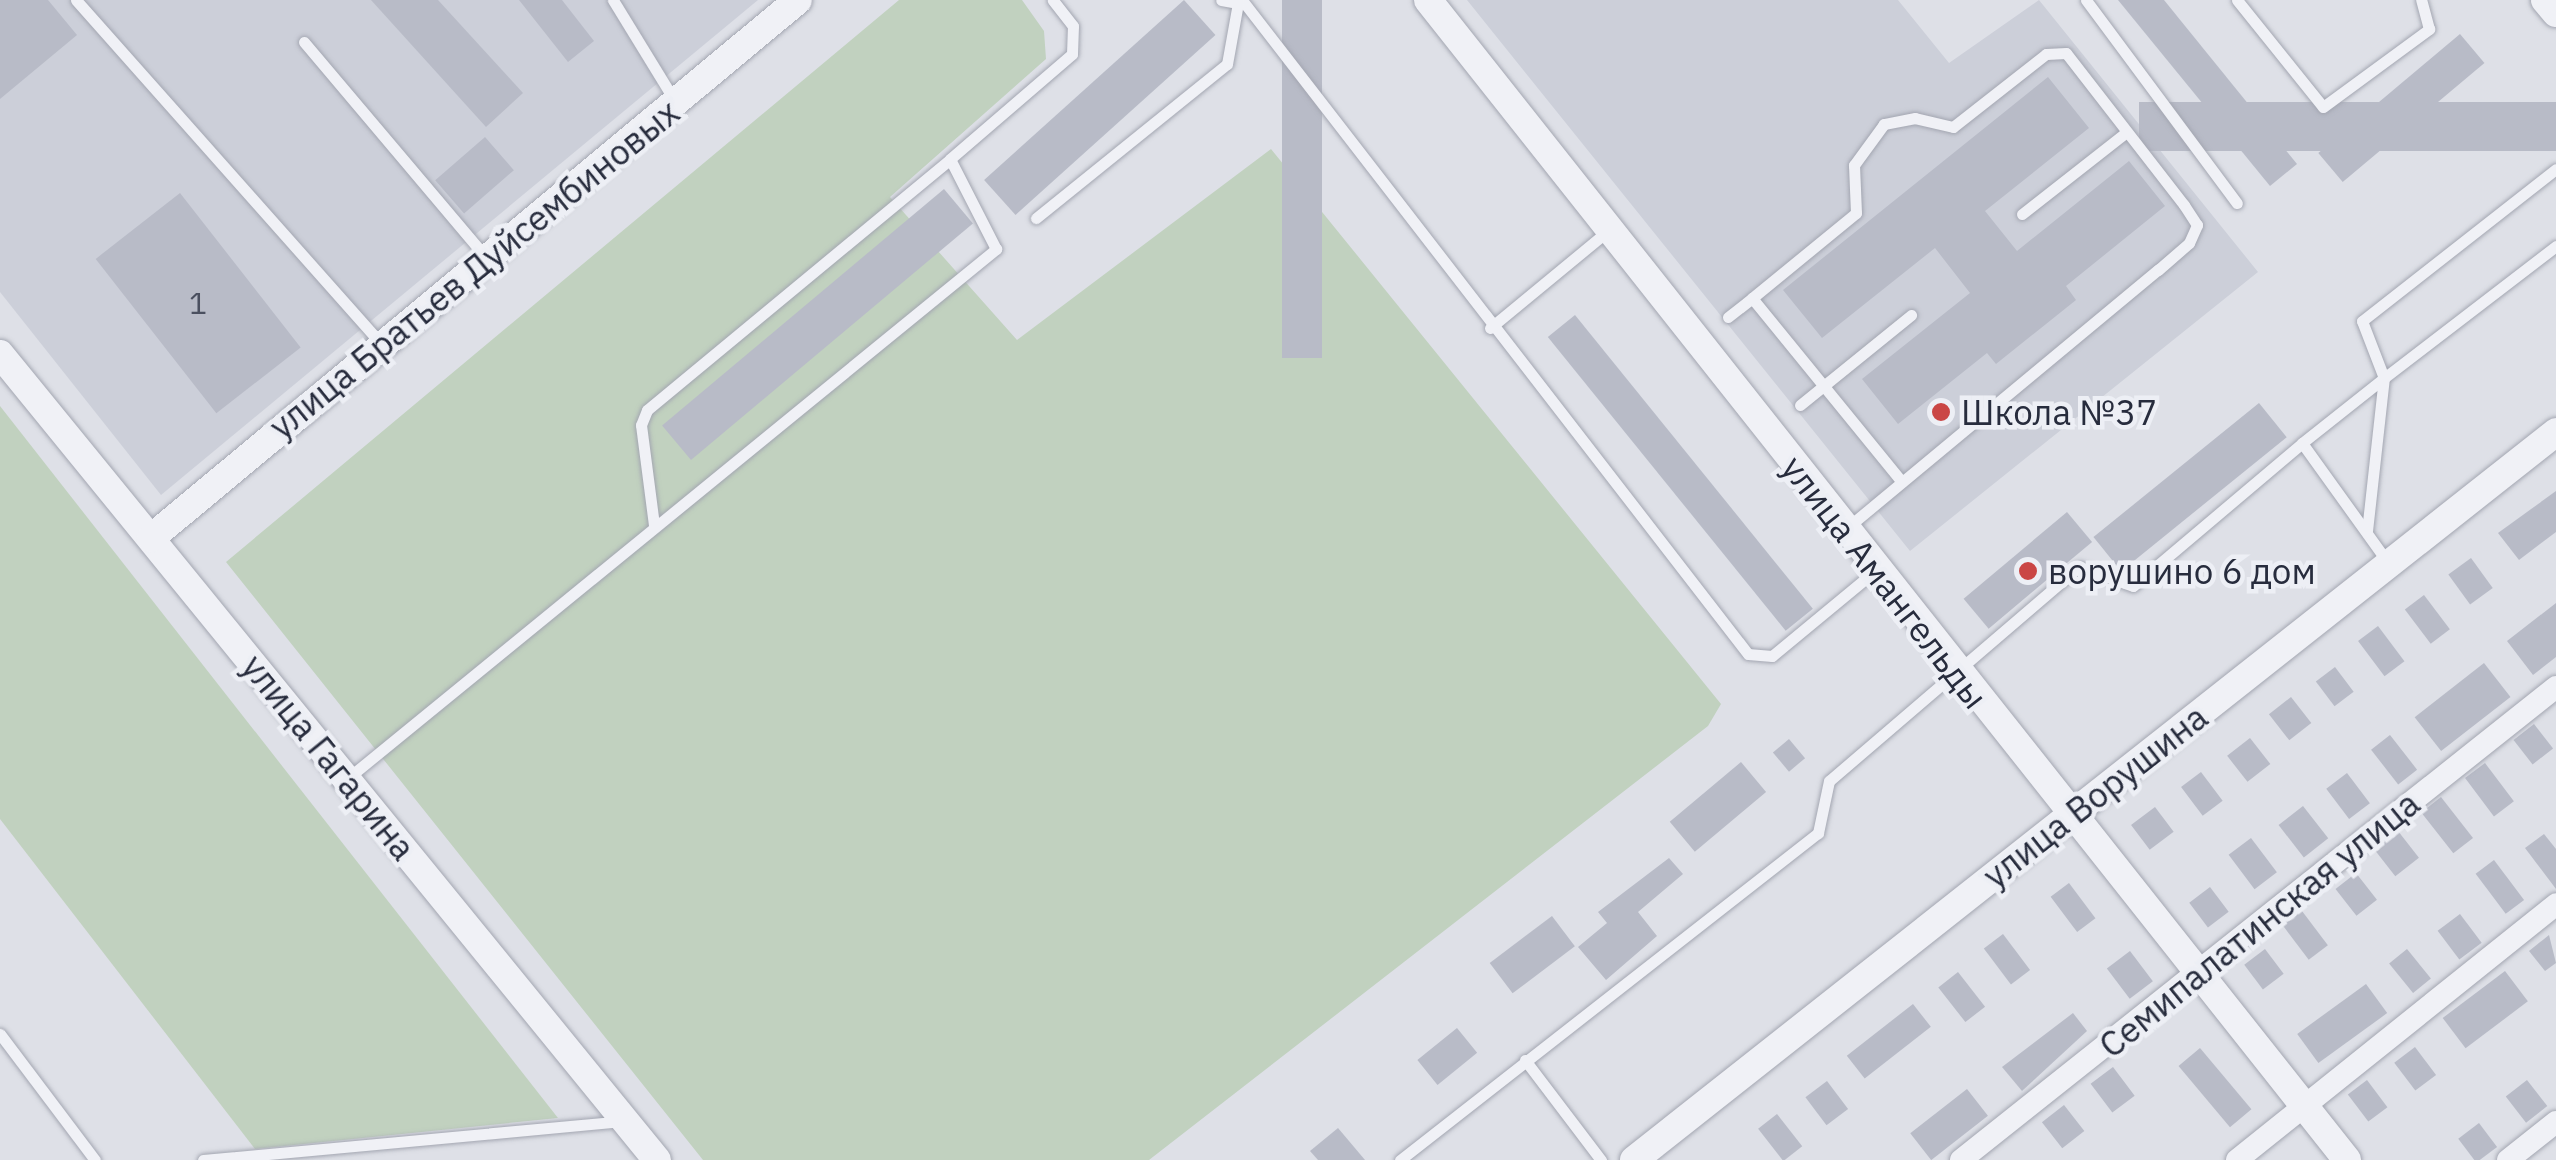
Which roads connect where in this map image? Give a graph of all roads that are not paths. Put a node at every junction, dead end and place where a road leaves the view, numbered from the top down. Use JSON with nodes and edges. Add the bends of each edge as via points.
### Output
{"nodes":[{"id":1,"x":76,"y":0,"type":"edge"},
{"id":2,"x":613,"y":0,"type":"edge"},
{"id":3,"x":798,"y":0,"type":"edge"},
{"id":4,"x":1053,"y":0,"type":"edge"},
{"id":5,"x":1221,"y":0,"type":"edge"},
{"id":6,"x":1428,"y":0,"type":"edge"},
{"id":7,"x":2086,"y":0,"type":"edge"},
{"id":8,"x":2237,"y":0,"type":"edge"},
{"id":9,"x":2422,"y":0,"type":"edge"},
{"id":10,"x":2545,"y":0,"type":"edge"},
{"id":11,"x":1240,"y":2,"type":"edge"},
{"id":12,"x":2556,"y":13,"type":"edge"},
{"id":13,"x":304,"y":42,"type":"dead end"},
{"id":14,"x":676,"y":103,"type":"junction"},
{"id":15,"x":2124,"y":134,"type":"junction"},
{"id":16,"x":950,"y":159,"type":"junction"},
{"id":17,"x":2556,"y":169,"type":"edge"},
{"id":18,"x":2237,"y":203,"type":"dead end"},
{"id":19,"x":2022,"y":214,"type":"dead end"},
{"id":20,"x":1036,"y":218,"type":"dead end"},
{"id":21,"x":1609,"y":230,"type":"junction"},
{"id":22,"x":2556,"y":246,"type":"edge"},
{"id":23,"x":486,"y":257,"type":"junction"},
{"id":24,"x":1752,"y":298,"type":"junction"},
{"id":25,"x":1911,"y":315,"type":"dead end"},
{"id":26,"x":1728,"y":317,"type":"dead end"},
{"id":27,"x":1490,"y":328,"type":"junction"},
{"id":28,"x":381,"y":342,"type":"junction"},
{"id":29,"x":0,"y":354,"type":"edge"},
{"id":30,"x":2384,"y":378,"type":"junction"},
{"id":31,"x":1823,"y":386,"type":"junction"},
{"id":32,"x":1800,"y":405,"type":"dead end"},
{"id":33,"x":2556,"y":432,"type":"edge"},
{"id":34,"x":2302,"y":443,"type":"junction"},
{"id":35,"x":1902,"y":482,"type":"junction"},
{"id":36,"x":654,"y":525,"type":"junction"},
{"id":37,"x":1844,"y":530,"type":"junction"},
{"id":38,"x":2367,"y":531,"type":"junction"},
{"id":39,"x":151,"y":538,"type":"junction"},
{"id":40,"x":2390,"y":564,"type":"junction"},
{"id":41,"x":1876,"y":570,"type":"junction"},
{"id":42,"x":1954,"y":671,"type":"junction"},
{"id":43,"x":2556,"y":687,"type":"edge"},
{"id":44,"x":347,"y":780,"type":"junction"},
{"id":45,"x":2068,"y":818,"type":"junction"},
{"id":46,"x":2556,"y":904,"type":"edge"},
{"id":47,"x":2196,"y":975,"type":"junction"},
{"id":48,"x":0,"y":1034,"type":"edge"},
{"id":49,"x":1525,"y":1060,"type":"junction"},
{"id":50,"x":2303,"y":1107,"type":"junction"},
{"id":51,"x":625,"y":1121,"type":"junction"},
{"id":52,"x":2556,"y":1122,"type":"edge"},
{"id":53,"x":252,"y":1158,"type":"edge"},
{"id":54,"x":95,"y":1160,"type":"edge"},
{"id":55,"x":203,"y":1160,"type":"edge"},
{"id":56,"x":657,"y":1160,"type":"edge"},
{"id":57,"x":1400,"y":1160,"type":"edge"},
{"id":58,"x":1600,"y":1160,"type":"edge"},
{"id":59,"x":1634,"y":1160,"type":"edge"},
{"id":60,"x":1961,"y":1160,"type":"edge"},
{"id":61,"x":2236,"y":1160,"type":"edge"},
{"id":62,"x":2347,"y":1160,"type":"edge"},
{"id":63,"x":2508,"y":1160,"type":"edge"}],
"edges":[{"from":1,"to":28,"type":"lane"},
{"from":2,"to":14,"type":"lane"},
{"from":3,"to":14,"type":"street","name":"улица Братьев Дуйсембиновых"},
{"from":4,"to":16,"type":"lane","via":[[1073,26],[1072,54]]},
{"from":5,"to":11,"type":"lane"},
{"from":6,"to":21,"type":"street","name":"улица Амангельды"},
{"from":7,"to":18,"type":"lane"},
{"from":8,"to":9,"type":"lane","via":[[2322,107],[2429,29]]},
{"from":10,"to":12,"type":"street"},
{"from":11,"to":20,"type":"lane","via":[[1227,64]]},
{"from":11,"to":27,"type":"lane"},
{"from":13,"to":23,"type":"lane"},
{"from":14,"to":23,"type":"street","name":"улица Братьев Дуйсембиновых"},
{"from":15,"to":19,"type":"lane"},
{"from":15,"to":24,"type":"lane","via":[[2066,52],[2046,54],[1953,126],[1914,118],[1884,124],[1854,165],[1856,213]]},
{"from":15,"to":35,"type":"lane","via":[[2197,225],[2189,243]]},
{"from":16,"to":36,"type":"lane","via":[[646,410],[640,425]]},
{"from":16,"to":36,"type":"lane","via":[[996,249]]},
{"from":17,"to":30,"type":"lane","via":[[2362,322]]},
{"from":21,"to":27,"type":"lane"},
{"from":21,"to":37,"type":"street","name":"улица Амангельды"},
{"from":22,"to":30,"type":"lane"},
{"from":23,"to":28,"type":"street","name":"улица Братьев Дуйсембиновых"},
{"from":24,"to":26,"type":"lane"},
{"from":24,"to":31,"type":"lane"},
{"from":25,"to":31,"type":"lane"},
{"from":27,"to":41,"type":"lane","via":[[1748,654],[1772,656]]},
{"from":28,"to":39,"type":"street","name":"улица Братьев Дуйсембиновых"},
{"from":29,"to":39,"type":"street","name":"улица Гагарина"},
{"from":30,"to":34,"type":"lane"},
{"from":30,"to":38,"type":"lane"},
{"from":31,"to":32,"type":"lane"},
{"from":31,"to":35,"type":"lane"},
{"from":33,"to":40,"type":"street","name":"улица Ворушина"},
{"from":34,"to":38,"type":"lane"},
{"from":34,"to":42,"type":"lane","via":[[2133,586],[2079,567]]},
{"from":35,"to":37,"type":"lane"},
{"from":36,"to":44,"type":"lane"},
{"from":37,"to":41,"type":"street","name":"улица Амангельды"},
{"from":38,"to":40,"type":"lane"},
{"from":39,"to":44,"type":"street","name":"улица Гагарина"},
{"from":40,"to":45,"type":"street","name":"улица Ворушина"},
{"from":41,"to":42,"type":"street","name":"улица Амангельды"},
{"from":42,"to":45,"type":"street","name":"улица Амангельды"},
{"from":42,"to":49,"type":"lane","via":[[1829,781],[1818,832]]},
{"from":43,"to":47,"type":"street","name":"Семипалатинская улица"},
{"from":44,"to":51,"type":"street","name":"улица Гагарина"},
{"from":45,"to":47,"type":"street","name":"улица Амангельды"},
{"from":45,"to":59,"type":"street","name":"улица Ворушина"},
{"from":46,"to":50,"type":"street"},
{"from":47,"to":50,"type":"street","name":"улица Амангельды"},
{"from":47,"to":60,"type":"street","name":"Семипалатинская улица"},
{"from":48,"to":54,"type":"lane"},
{"from":49,"to":57,"type":"lane"},
{"from":49,"to":58,"type":"lane"},
{"from":50,"to":61,"type":"street"},
{"from":50,"to":62,"type":"street","name":"улица Амангельды"},
{"from":51,"to":53,"type":"lane"},
{"from":51,"to":56,"type":"street","name":"улица Гагарина"},
{"from":52,"to":63,"type":"street"},
{"from":53,"to":55,"type":"lane"}]}
